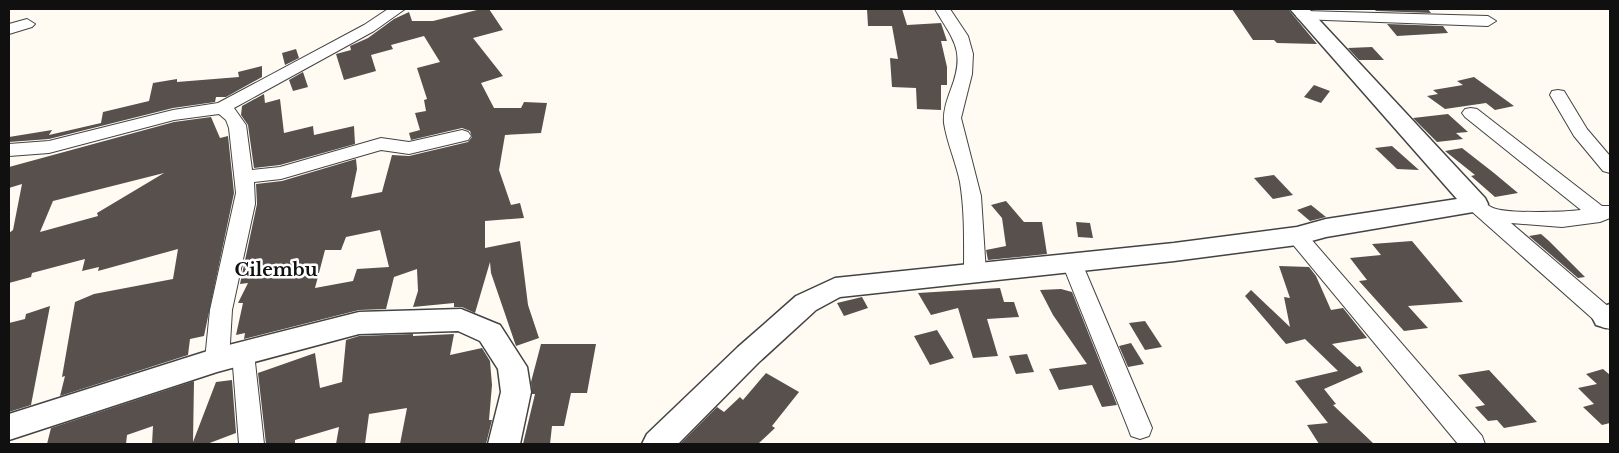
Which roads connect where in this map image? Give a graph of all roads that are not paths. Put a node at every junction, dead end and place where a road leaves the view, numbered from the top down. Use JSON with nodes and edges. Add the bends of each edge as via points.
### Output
{"nodes":[{"id":1,"x":398,"y":9,"type":"edge"},
{"id":2,"x":942,"y":9,"type":"edge"},
{"id":3,"x":1302,"y":12,"type":"edge"},
{"id":4,"x":1488,"y":21,"type":"dead end"},
{"id":5,"x":27,"y":24,"type":"dead end"},
{"id":6,"x":9,"y":29,"type":"edge"},
{"id":7,"x":1558,"y":95,"type":"dead end"},
{"id":8,"x":222,"y":108,"type":"junction"},
{"id":9,"x":1471,"y":113,"type":"dead end"},
{"id":10,"x":462,"y":136,"type":"dead end"},
{"id":11,"x":10,"y":153,"type":"edge"},
{"id":12,"x":1610,"y":167,"type":"edge"},
{"id":13,"x":243,"y":177,"type":"junction"},
{"id":14,"x":1483,"y":209,"type":"junction"},
{"id":15,"x":1605,"y":213,"type":"edge"},
{"id":16,"x":1297,"y":236,"type":"junction"},
{"id":17,"x":1072,"y":262,"type":"junction"},
{"id":18,"x":975,"y":273,"type":"junction"},
{"id":19,"x":1609,"y":318,"type":"edge"},
{"id":20,"x":230,"y":357,"type":"junction"},
{"id":21,"x":9,"y":427,"type":"edge"},
{"id":22,"x":1140,"y":428,"type":"dead end"},
{"id":23,"x":252,"y":444,"type":"edge"},
{"id":24,"x":504,"y":444,"type":"edge"},
{"id":25,"x":658,"y":444,"type":"edge"},
{"id":26,"x":1473,"y":444,"type":"edge"}],
"edges":[{"from":1,"to":8,"type":"street"},
{"from":2,"to":18,"type":"street","via":[[963,38],[964,68],[953,122],[967,170],[976,225]]},
{"from":3,"to":4,"type":"street"},
{"from":3,"to":14,"type":"street"},
{"from":5,"to":6,"type":"street"},
{"from":7,"to":12,"type":"street","via":[[1580,132]]},
{"from":8,"to":11,"type":"street","via":[[173,115],[49,147]]},
{"from":8,"to":13,"type":"street","via":[[236,120]]},
{"from":9,"to":15,"type":"street"},
{"from":10,"to":13,"type":"street","via":[[409,148],[381,144],[282,172]]},
{"from":13,"to":20,"type":"street","via":[[245,204],[221,310]]},
{"from":14,"to":15,"type":"street","via":[[1562,220]]},
{"from":14,"to":16,"type":"street","via":[[1326,228]]},
{"from":14,"to":19,"type":"street"},
{"from":16,"to":17,"type":"street"},
{"from":16,"to":26,"type":"street"},
{"from":17,"to":18,"type":"street"},
{"from":17,"to":22,"type":"street"},
{"from":18,"to":25,"type":"street","via":[[835,288],[812,298],[748,355]]},
{"from":20,"to":21,"type":"street"},
{"from":20,"to":23,"type":"street"},
{"from":20,"to":24,"type":"street","via":[[359,324],[461,320],[490,333],[512,367],[516,392]]}]}
